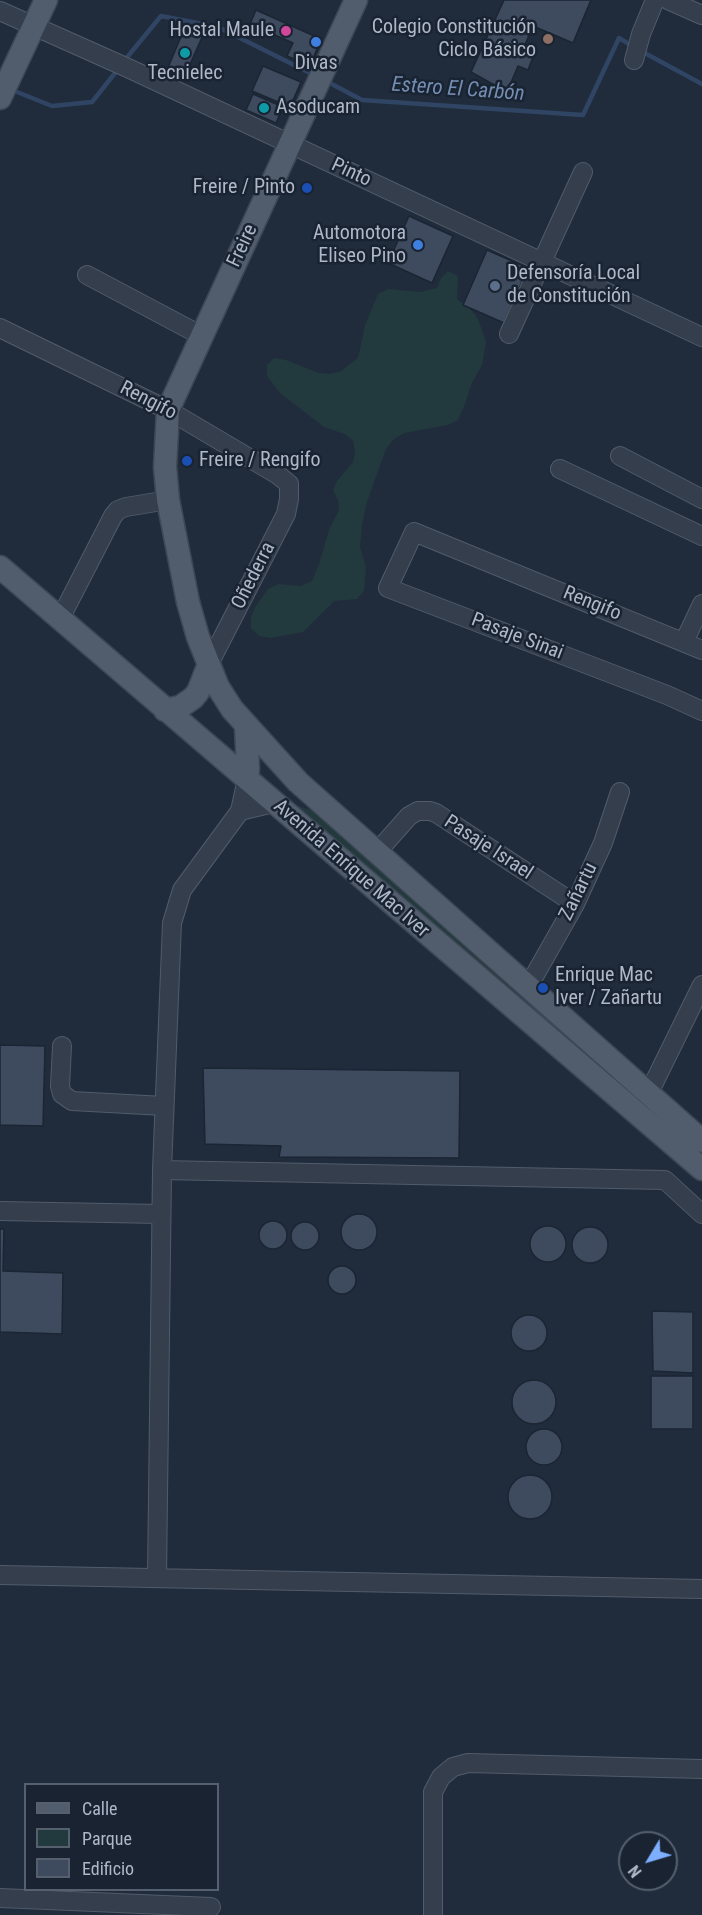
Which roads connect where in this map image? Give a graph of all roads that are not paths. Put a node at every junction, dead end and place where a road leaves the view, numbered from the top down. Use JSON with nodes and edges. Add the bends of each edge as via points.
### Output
{"nodes":[{"id":1,"x":46,"y":0,"type":"edge"},
{"id":2,"x":356,"y":0,"type":"edge"},
{"id":3,"x":655,"y":0,"type":"edge"},
{"id":4,"x":668,"y":0,"type":"edge"},
{"id":5,"x":0,"y":10,"type":"edge"},
{"id":6,"x":702,"y":15,"type":"edge"},
{"id":7,"x":34,"y":26,"type":"junction"},
{"id":8,"x":634,"y":60,"type":"dead end"},
{"id":9,"x":0,"y":98,"type":"edge"},
{"id":10,"x":290,"y":144,"type":"junction"},
{"id":11,"x":582,"y":172,"type":"dead end"},
{"id":12,"x":541,"y":262,"type":"junction"},
{"id":13,"x":87,"y":275,"type":"dead end"},
{"id":14,"x":0,"y":328,"type":"edge"},
{"id":15,"x":509,"y":334,"type":"dead end"},
{"id":16,"x":202,"y":336,"type":"junction"},
{"id":17,"x":702,"y":337,"type":"edge"},
{"id":18,"x":168,"y":410,"type":"junction"},
{"id":19,"x":620,"y":456,"type":"dead end"},
{"id":20,"x":560,"y":470,"type":"dead end"},
{"id":21,"x":289,"y":484,"type":"joint"},
{"id":22,"x":702,"y":499,"type":"edge"},
{"id":23,"x":168,"y":500,"type":"junction"},
{"id":24,"x":414,"y":532,"type":"joint"},
{"id":25,"x":702,"y":536,"type":"edge"},
{"id":26,"x":0,"y":567,"type":"edge"},
{"id":27,"x":702,"y":604,"type":"edge"},
{"id":28,"x":60,"y":619,"type":"junction"},
{"id":29,"x":684,"y":642,"type":"junction"},
{"id":30,"x":702,"y":650,"type":"edge"},
{"id":31,"x":209,"y":664,"type":"junction"},
{"id":32,"x":165,"y":710,"type":"junction"},
{"id":33,"x":702,"y":711,"type":"edge"},
{"id":34,"x":246,"y":727,"type":"junction"},
{"id":35,"x":247,"y":779,"type":"junction"},
{"id":36,"x":620,"y":792,"type":"dead end"},
{"id":37,"x":320,"y":802,"type":"junction"},
{"id":38,"x":274,"y":803,"type":"junction"},
{"id":39,"x":240,"y":811,"type":"junction"},
{"id":40,"x":377,"y":852,"type":"junction"},
{"id":41,"x":575,"y":904,"type":"junction"},
{"id":42,"x":494,"y":956,"type":"junction"},
{"id":43,"x":477,"y":978,"type":"junction"},
{"id":44,"x":702,"y":985,"type":"edge"},
{"id":45,"x":528,"y":987,"type":"junction"},
{"id":46,"x":62,"y":1046,"type":"dead end"},
{"id":47,"x":643,"y":1104,"type":"junction"},
{"id":48,"x":164,"y":1106,"type":"junction"},
{"id":49,"x":702,"y":1141,"type":"edge"},
{"id":50,"x":702,"y":1169,"type":"edge"},
{"id":51,"x":162,"y":1170,"type":"junction"},
{"id":52,"x":0,"y":1211,"type":"edge"},
{"id":53,"x":161,"y":1214,"type":"junction"},
{"id":54,"x":702,"y":1214,"type":"edge"},
{"id":55,"x":0,"y":1575,"type":"edge"},
{"id":56,"x":158,"y":1578,"type":"junction"},
{"id":57,"x":702,"y":1589,"type":"edge"},
{"id":58,"x":702,"y":1769,"type":"edge"},
{"id":59,"x":0,"y":1898,"type":"edge"},
{"id":60,"x":211,"y":1907,"type":"dead end"},
{"id":61,"x":433,"y":1915,"type":"edge"}],
"edges":[{"from":1,"to":7,"type":"main road"},
{"from":2,"to":10,"type":"main road","name":"Freire"},
{"from":3,"to":8,"type":"street"},
{"from":4,"to":6,"type":"street"},
{"from":5,"to":7,"type":"street","name":"Pinto"},
{"from":7,"to":9,"type":"main road"},
{"from":7,"to":10,"type":"street","name":"Pinto"},
{"from":10,"to":12,"type":"street","name":"Pinto"},
{"from":10,"to":16,"type":"main road","name":"Freire"},
{"from":11,"to":12,"type":"street"},
{"from":12,"to":15,"type":"street"},
{"from":12,"to":17,"type":"street","name":"Pinto"},
{"from":13,"to":16,"type":"street"},
{"from":14,"to":18,"type":"street","name":"Rengifo"},
{"from":16,"to":18,"type":"main road","name":"Freire"},
{"from":18,"to":21,"type":"street","name":"Rengifo"},
{"from":18,"to":23,"type":"main road","name":"Freire"},
{"from":19,"to":22,"type":"street"},
{"from":20,"to":25,"type":"street"},
{"from":21,"to":31,"type":"street","name":"Oñederra","via":[[286,514]]},
{"from":23,"to":28,"type":"street","via":[[118,510]]},
{"from":23,"to":31,"type":"main road","name":"Freire","via":[[188,602]]},
{"from":24,"to":29,"type":"street","name":"Rengifo"},
{"from":24,"to":33,"type":"street","name":"Pasaje Sinai","via":[[388,588]]},
{"from":26,"to":28,"type":"main road","name":"Avenida Enrique Mac Iver"},
{"from":27,"to":29,"type":"street"},
{"from":28,"to":32,"type":"main road","name":"Avenida Enrique Mac Iver"},
{"from":29,"to":30,"type":"street","name":"Rengifo"},
{"from":31,"to":32,"type":"main road","via":[[193,698],[180,707]]},
{"from":31,"to":34,"type":"main road","name":"Avenida Enrique Mac Iver","via":[[218,687]]},
{"from":32,"to":35,"type":"main road","name":"Avenida Enrique Mac Iver"},
{"from":34,"to":35,"type":"main road"},
{"from":34,"to":37,"type":"main road","name":"Avenida Enrique Mac Iver"},
{"from":35,"to":38,"type":"main road","name":"Avenida Enrique Mac Iver"},
{"from":35,"to":39,"type":"street"},
{"from":36,"to":41,"type":"street","name":"Zañartu","via":[[603,843]]},
{"from":37,"to":38,"type":"main road"},
{"from":37,"to":40,"type":"main road","name":"Avenida Enrique Mac Iver"},
{"from":38,"to":39,"type":"street"},
{"from":38,"to":43,"type":"main road","name":"Avenida Enrique Mac Iver"},
{"from":39,"to":48,"type":"street","via":[[182,890],[172,923]]},
{"from":40,"to":41,"type":"street","name":"Pasaje Israel","via":[[409,816],[430,811]]},
{"from":40,"to":42,"type":"main road","name":"Avenida Enrique Mac Iver"},
{"from":41,"to":45,"type":"street","name":"Zañartu"},
{"from":42,"to":43,"type":"main road"},
{"from":42,"to":45,"type":"main road","name":"Avenida Enrique Mac Iver"},
{"from":43,"to":47,"type":"main road","name":"Avenida Enrique Mac Iver"},
{"from":44,"to":47,"type":"street"},
{"from":45,"to":47,"type":"main road","name":"Avenida Enrique Mac Iver"},
{"from":46,"to":48,"type":"street","via":[[60,1086],[62,1094],[72,1101]]},
{"from":47,"to":49,"type":"main road","name":"Avenida Enrique Mac Iver"},
{"from":47,"to":50,"type":"main road","name":"Avenida Enrique Mac Iver"},
{"from":48,"to":51,"type":"street"},
{"from":51,"to":53,"type":"street"},
{"from":51,"to":54,"type":"street","via":[[665,1180]]},
{"from":52,"to":53,"type":"street"},
{"from":53,"to":56,"type":"street"},
{"from":55,"to":56,"type":"street"},
{"from":56,"to":57,"type":"street"},
{"from":58,"to":61,"type":"street","via":[[468,1763],[453,1767],[441,1777],[434,1792]]},
{"from":59,"to":60,"type":"street"}]}
